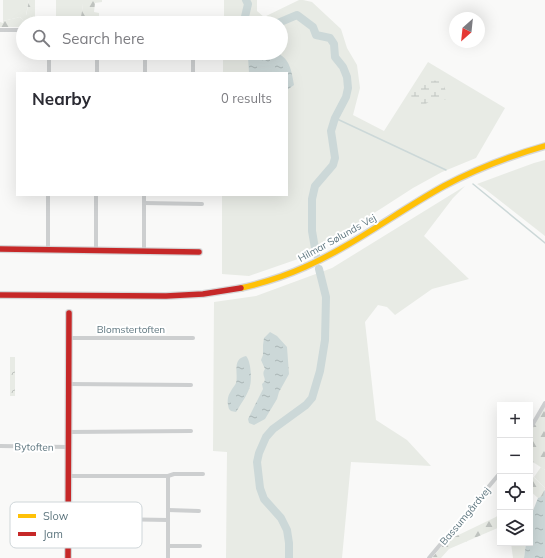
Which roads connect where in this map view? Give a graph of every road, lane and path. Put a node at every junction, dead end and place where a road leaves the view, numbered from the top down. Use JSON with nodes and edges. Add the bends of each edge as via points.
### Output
{"nodes":[{"id":1,"x":0,"y":30,"type":"edge"},
{"id":2,"x":16,"y":30,"type":"edge"},
{"id":3,"x":48,"y":60,"type":"edge"},
{"id":4,"x":97,"y":60,"type":"edge"},
{"id":5,"x":145,"y":60,"type":"edge"},
{"id":6,"x":193,"y":60,"type":"edge"},
{"id":7,"x":49,"y":72,"type":"edge"},
{"id":8,"x":97,"y":72,"type":"edge"},
{"id":9,"x":145,"y":72,"type":"edge"},
{"id":10,"x":193,"y":72,"type":"edge"},
{"id":11,"x":545,"y":146,"type":"edge"},
{"id":12,"x":48,"y":196,"type":"edge"},
{"id":13,"x":96,"y":196,"type":"edge"},
{"id":14,"x":144,"y":196,"type":"edge"},
{"id":15,"x":144,"y":203,"type":"junction"},
{"id":16,"x":202,"y":204,"type":"dead end"},
{"id":17,"x":0,"y":249,"type":"edge"},
{"id":18,"x":48,"y":250,"type":"junction"},
{"id":19,"x":96,"y":251,"type":"junction"},
{"id":20,"x":144,"y":251,"type":"junction"},
{"id":21,"x":199,"y":252,"type":"dead end"},
{"id":22,"x":1,"y":295,"type":"edge"},
{"id":23,"x":69,"y":313,"type":"dead end"},
{"id":24,"x":69,"y":338,"type":"junction"},
{"id":25,"x":193,"y":338,"type":"dead end"},
{"id":26,"x":69,"y":384,"type":"junction"},
{"id":27,"x":191,"y":385,"type":"dead end"},
{"id":28,"x":545,"y":403,"type":"edge"},
{"id":29,"x":533,"y":424,"type":"edge"},
{"id":30,"x":191,"y":431,"type":"dead end"},
{"id":31,"x":68,"y":432,"type":"junction"},
{"id":32,"x":0,"y":446,"type":"edge"},
{"id":33,"x":68,"y":447,"type":"junction"},
{"id":34,"x":203,"y":474,"type":"dead end"},
{"id":35,"x":499,"y":474,"type":"edge"},
{"id":36,"x":68,"y":476,"type":"junction"},
{"id":37,"x":168,"y":476,"type":"junction"},
{"id":38,"x":68,"y":502,"type":"edge"},
{"id":39,"x":168,"y":510,"type":"junction"},
{"id":40,"x":199,"y":511,"type":"dead end"},
{"id":41,"x":142,"y":520,"type":"edge"},
{"id":42,"x":168,"y":520,"type":"junction"},
{"id":43,"x":168,"y":546,"type":"junction"},
{"id":44,"x":200,"y":546,"type":"dead end"},
{"id":45,"x":168,"y":558,"type":"edge"},
{"id":46,"x":430,"y":558,"type":"edge"}],
"edges":[{"from":1,"to":2,"type":"street"},
{"from":3,"to":7,"type":"street"},
{"from":4,"to":8,"type":"street"},
{"from":5,"to":9,"type":"street"},
{"from":6,"to":10,"type":"street"},
{"from":11,"to":22,"type":"street","name":"Hilmar Sølunds Vej","via":[[498,161],[462,177],[331,254],[295,271],[260,283],[189,295]]},
{"from":12,"to":18,"type":"street"},
{"from":13,"to":19,"type":"street"},
{"from":14,"to":15,"type":"street"},
{"from":15,"to":16,"type":"street"},
{"from":15,"to":20,"type":"street"},
{"from":17,"to":18,"type":"street"},
{"from":18,"to":19,"type":"street"},
{"from":19,"to":20,"type":"street"},
{"from":20,"to":21,"type":"street"},
{"from":23,"to":24,"type":"street"},
{"from":24,"to":25,"type":"street","name":"Blomstertoften"},
{"from":24,"to":26,"type":"street"},
{"from":26,"to":27,"type":"street"},
{"from":26,"to":31,"type":"street"},
{"from":28,"to":29,"type":"street"},
{"from":30,"to":31,"type":"street"},
{"from":31,"to":33,"type":"street"},
{"from":32,"to":33,"type":"street","name":"Bytoften"},
{"from":33,"to":36,"type":"street"},
{"from":34,"to":37,"type":"street"},
{"from":35,"to":46,"type":"street","name":"Bassumgårdvej"},
{"from":36,"to":37,"type":"street"},
{"from":36,"to":38,"type":"street"},
{"from":37,"to":39,"type":"street"},
{"from":39,"to":40,"type":"street"},
{"from":39,"to":42,"type":"street"},
{"from":41,"to":42,"type":"street"},
{"from":42,"to":43,"type":"street"},
{"from":43,"to":44,"type":"street"},
{"from":43,"to":45,"type":"street"}]}
